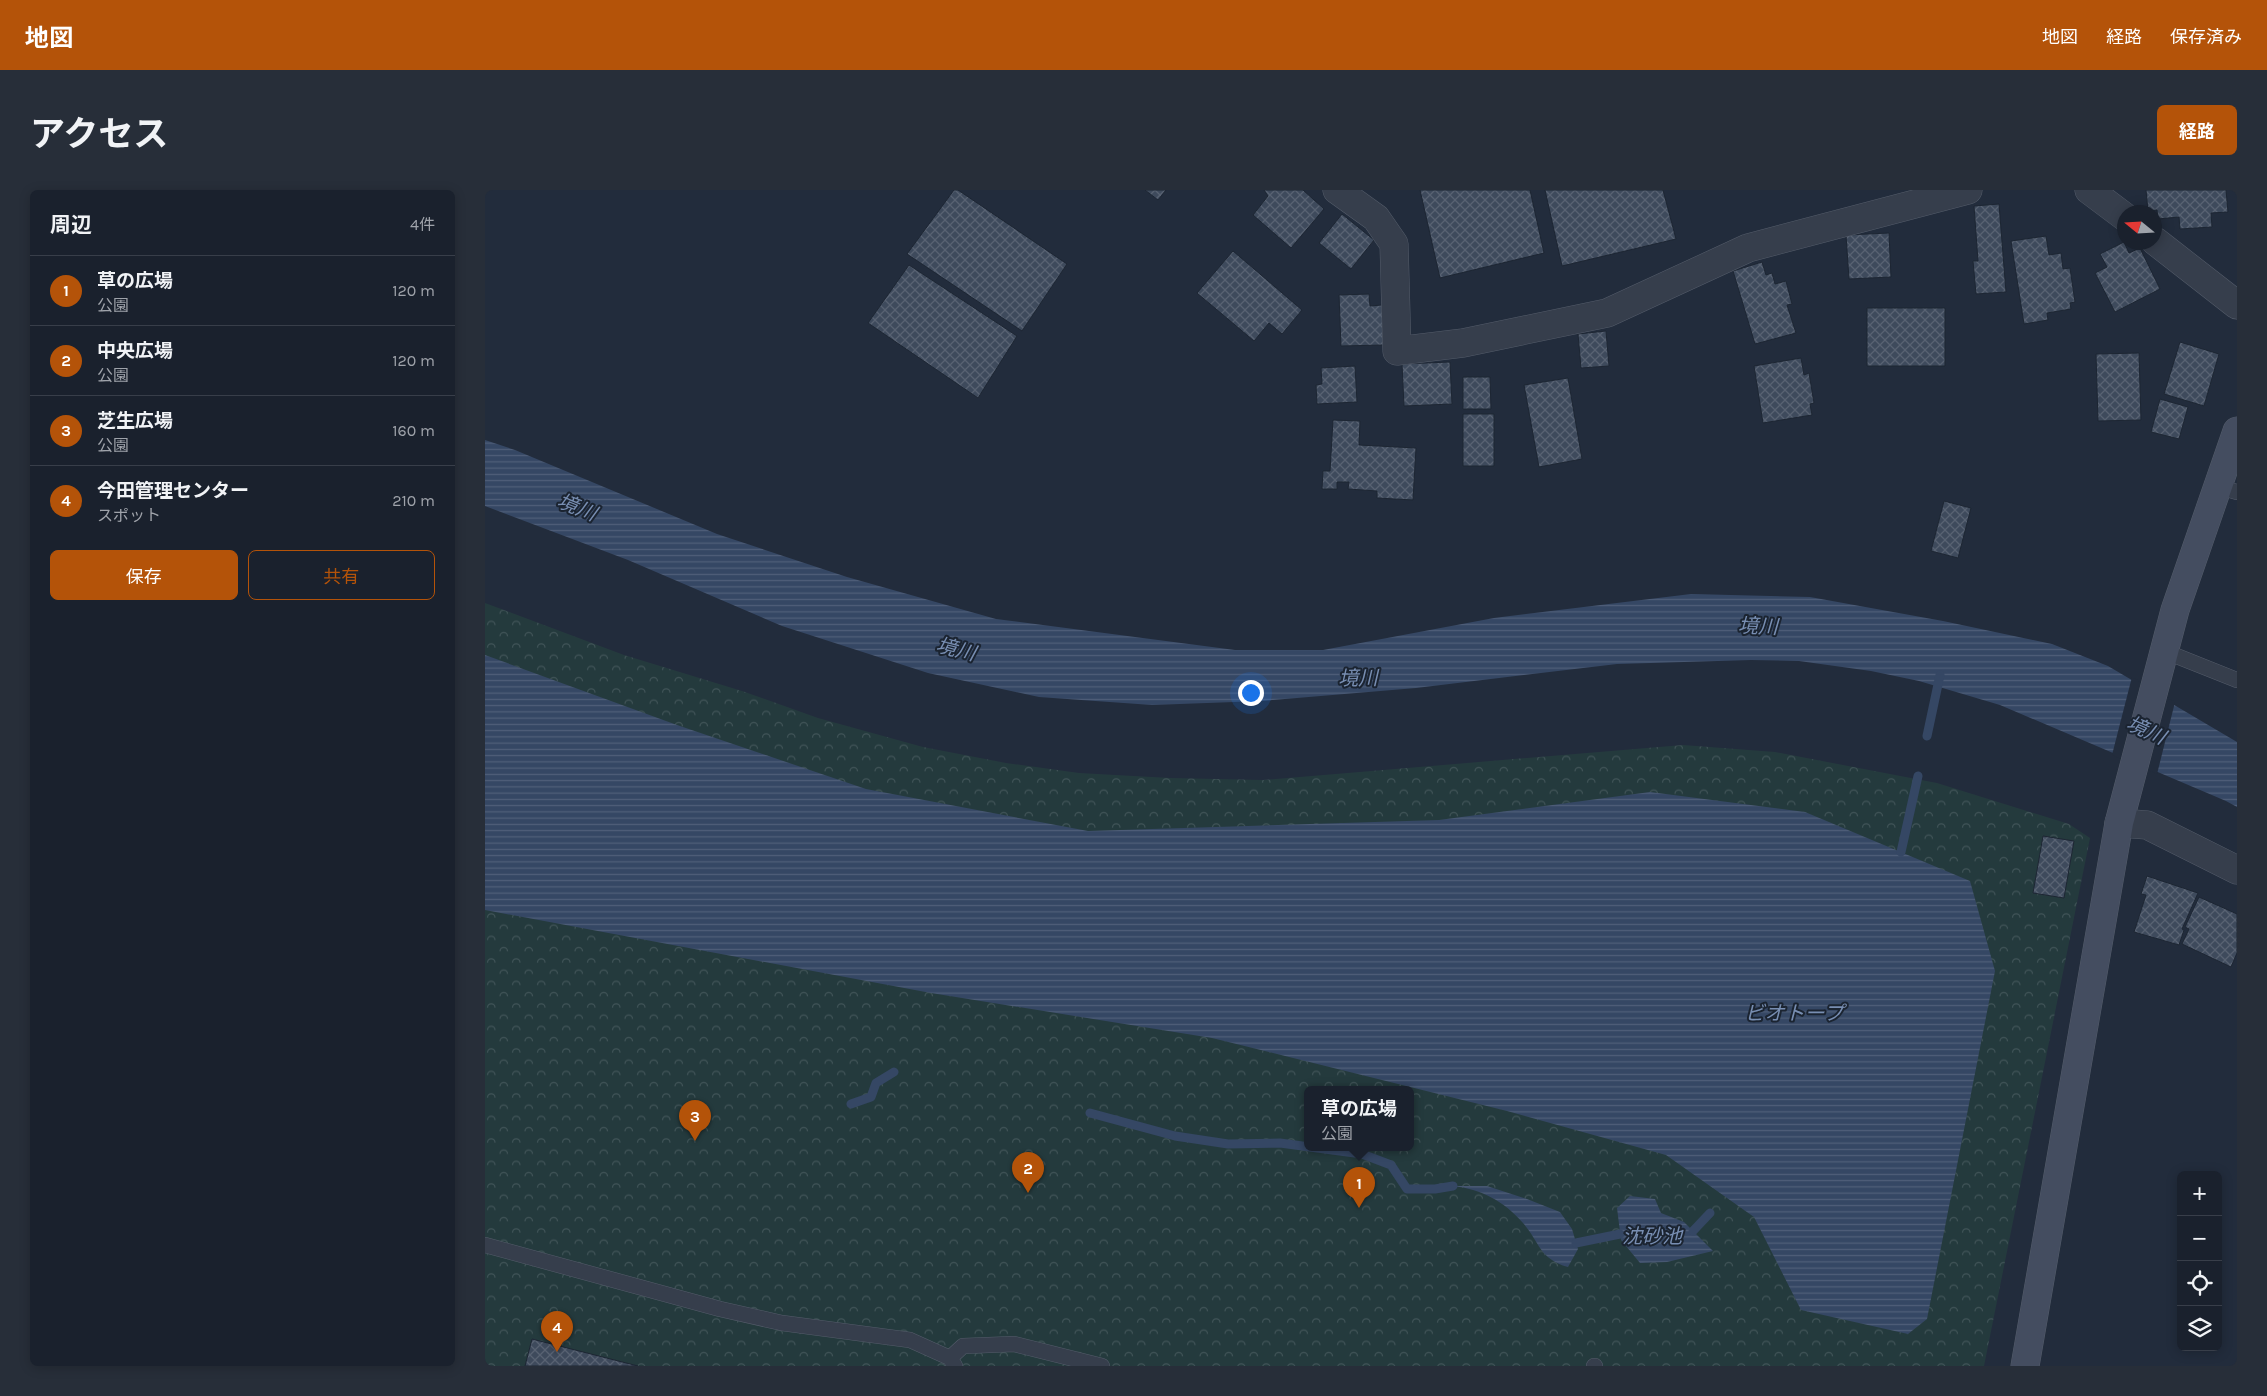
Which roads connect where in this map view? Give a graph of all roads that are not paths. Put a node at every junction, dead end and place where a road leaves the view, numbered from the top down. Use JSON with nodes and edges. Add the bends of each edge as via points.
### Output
{"nodes":[{"id":1,"x":1337,"y":190,"type":"edge"},
{"id":2,"x":1968,"y":190,"type":"edge"},
{"id":3,"x":2089,"y":190,"type":"edge"},
{"id":4,"x":2117,"y":211,"type":"edge"},
{"id":5,"x":2162,"y":246,"type":"edge"},
{"id":6,"x":2237,"y":305,"type":"edge"},
{"id":7,"x":2237,"y":431,"type":"edge"},
{"id":8,"x":2227,"y":489,"type":"edge"},
{"id":9,"x":2164,"y":651,"type":"junction"},
{"id":10,"x":2237,"y":680,"type":"edge"},
{"id":11,"x":2119,"y":823,"type":"junction"},
{"id":12,"x":2237,"y":870,"type":"edge"},
{"id":13,"x":485,"y":1245,"type":"edge"},
{"id":14,"x":952,"y":1362,"type":"edge"},
{"id":15,"x":1102,"y":1366,"type":"edge"},
{"id":16,"x":2025,"y":1366,"type":"edge"}],
"edges":[{"from":1,"to":2,"type":"street","via":[[1376,218],[1394,244],[1397,351],[1463,343],[1607,313],[1748,248]]},
{"from":3,"to":4,"type":"street"},
{"from":5,"to":6,"type":"street"},
{"from":7,"to":8,"type":"street"},
{"from":8,"to":9,"type":"street","via":[[2175,610]]},
{"from":9,"to":10,"type":"lane"},
{"from":9,"to":11,"type":"street"},
{"from":11,"to":12,"type":"street","via":[[2147,825]]},
{"from":11,"to":16,"type":"street"},
{"from":13,"to":14,"type":"lane","via":[[782,1323],[910,1340]]},
{"from":14,"to":15,"type":"lane","via":[[963,1346],[1014,1344]]}]}
